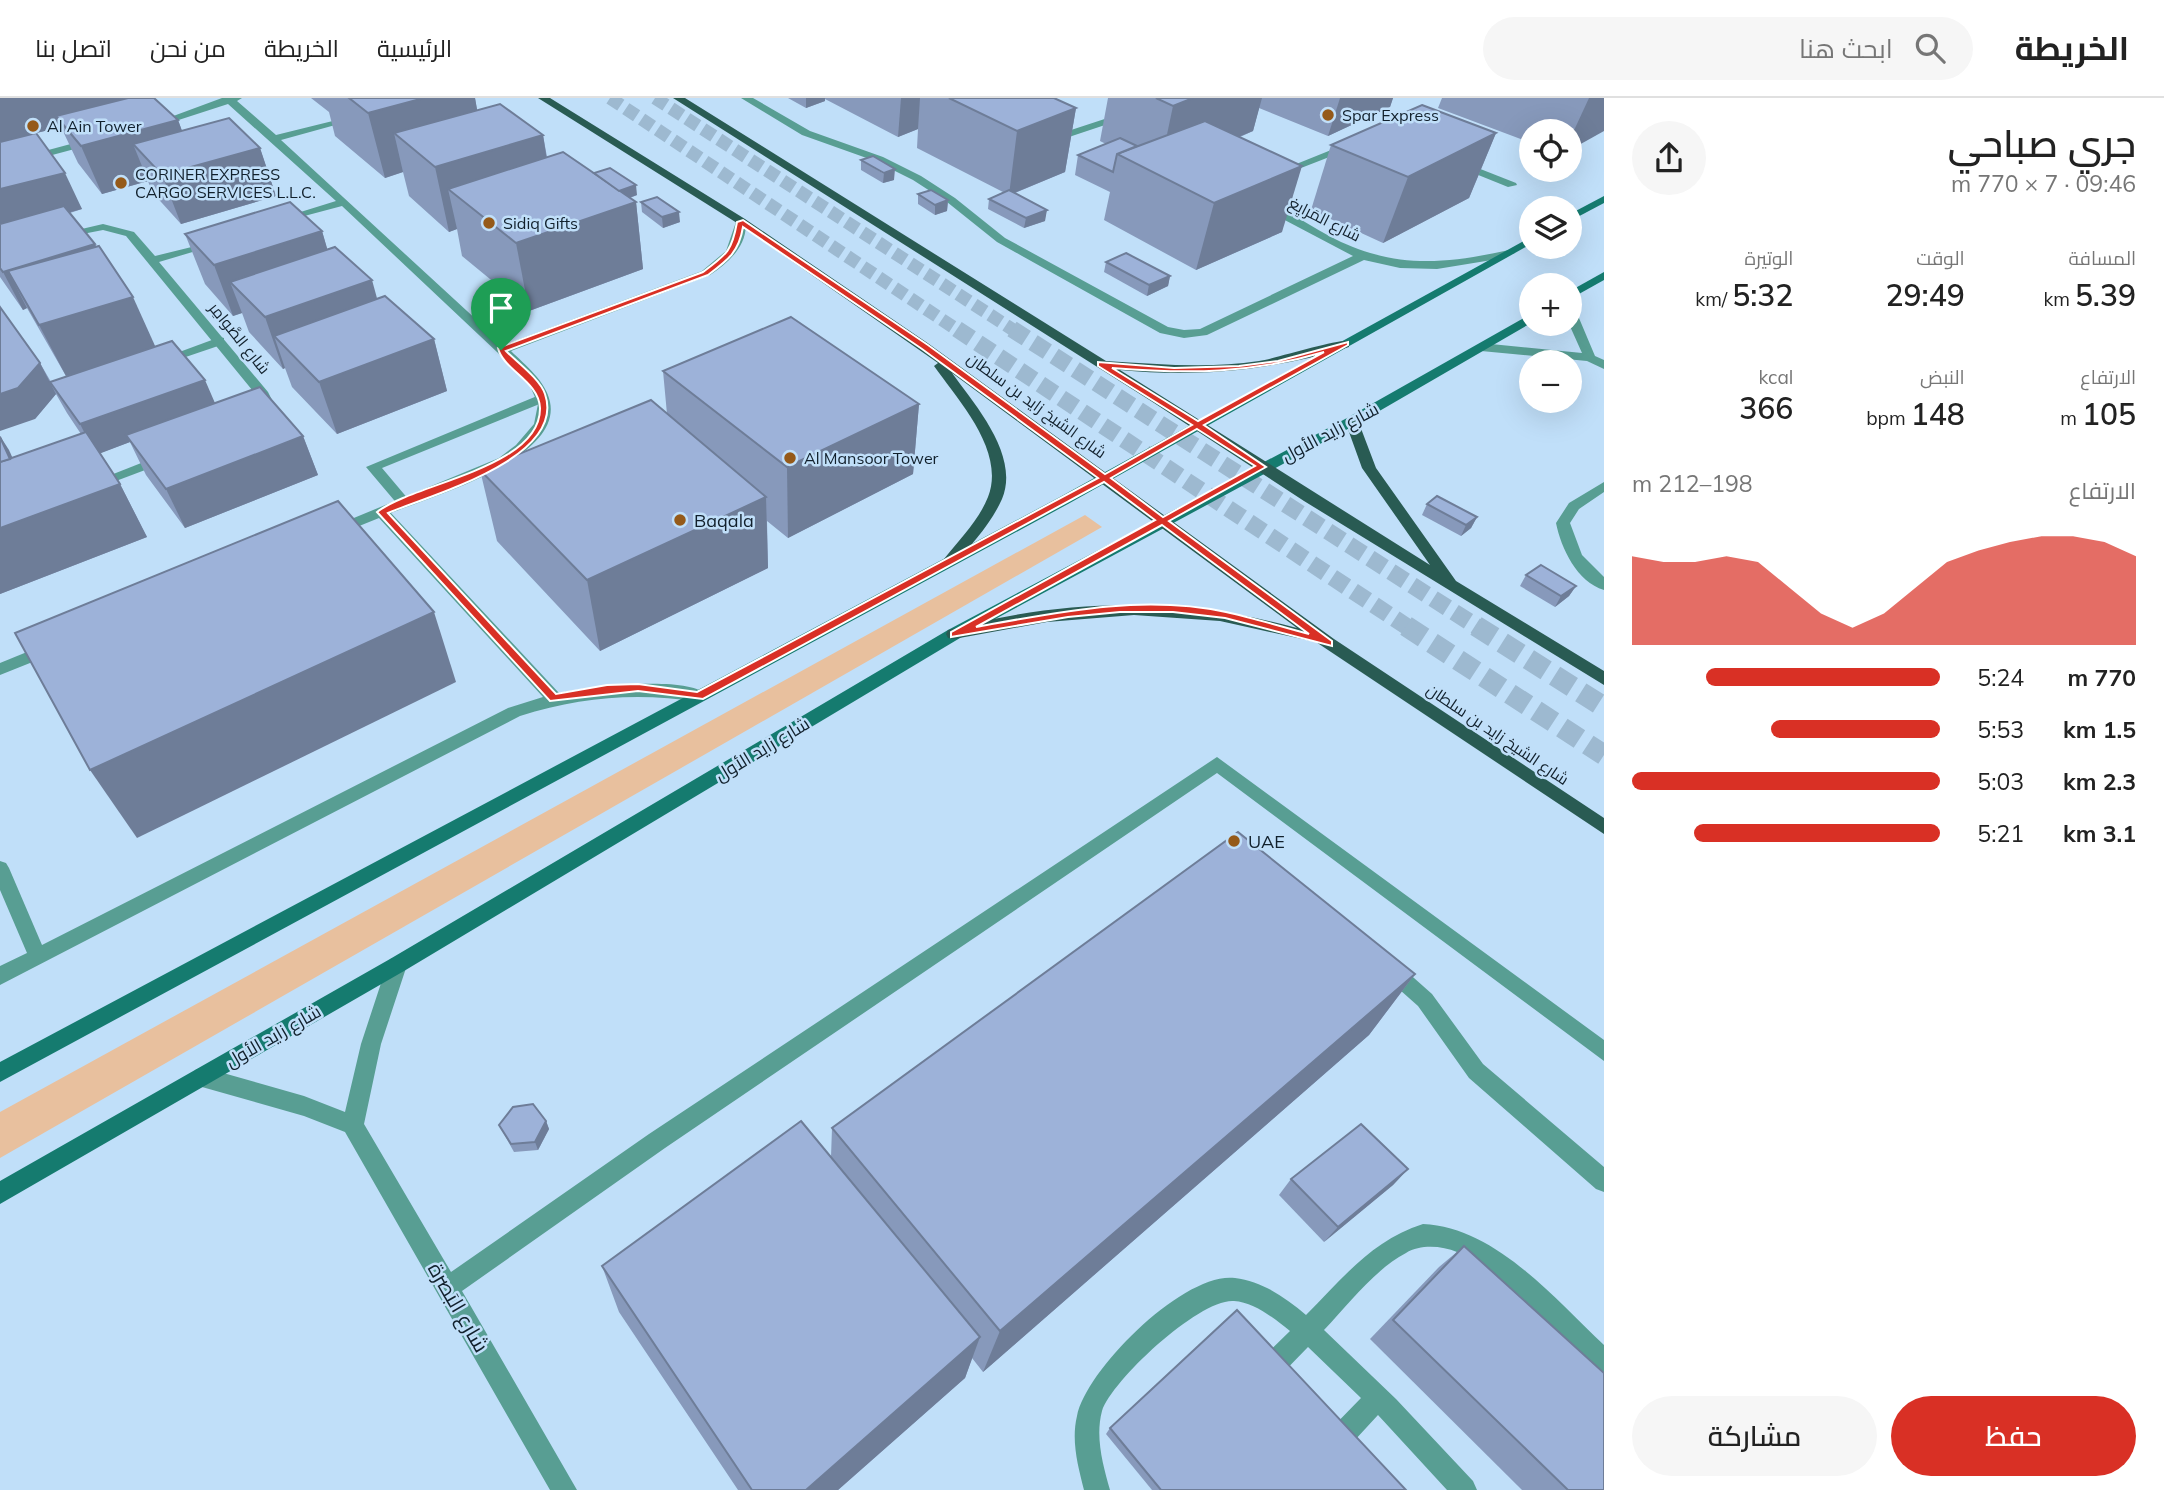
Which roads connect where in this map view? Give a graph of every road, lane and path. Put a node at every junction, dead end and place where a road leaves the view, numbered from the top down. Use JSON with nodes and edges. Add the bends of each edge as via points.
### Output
{"nodes":[{"id":1,"x":543,"y":98,"type":"edge"},
{"id":2,"x":678,"y":98,"type":"edge"},
{"id":3,"x":746,"y":98,"type":"edge"},
{"id":4,"x":231,"y":99,"type":"edge"},
{"id":5,"x":1132,"y":113,"type":"dead end"},
{"id":6,"x":360,"y":115,"type":"dead end"},
{"id":7,"x":146,"y":127,"type":"edge"},
{"id":8,"x":1043,"y":132,"type":"edge"},
{"id":9,"x":106,"y":138,"type":"edge"},
{"id":10,"x":1367,"y":138,"type":"edge"},
{"id":11,"x":273,"y":139,"type":"junction"},
{"id":12,"x":1451,"y":161,"type":"edge"},
{"id":13,"x":0,"y":166,"type":"edge"},
{"id":14,"x":1265,"y":179,"type":"edge"},
{"id":15,"x":1512,"y":185,"type":"dead end"},
{"id":16,"x":1604,"y":199,"type":"edge"},
{"id":17,"x":344,"y":202,"type":"junction"},
{"id":18,"x":1261,"y":203,"type":"edge"},
{"id":19,"x":1582,"y":211,"type":"edge"},
{"id":20,"x":741,"y":222,"type":"junction"},
{"id":21,"x":264,"y":227,"type":"edge"},
{"id":22,"x":54,"y":238,"type":"edge"},
{"id":23,"x":226,"y":239,"type":"edge"},
{"id":24,"x":1519,"y":247,"type":"edge"},
{"id":25,"x":1509,"y":253,"type":"junction"},
{"id":26,"x":1362,"y":256,"type":"junction"},
{"id":27,"x":155,"y":260,"type":"junction"},
{"id":28,"x":1604,"y":275,"type":"edge"},
{"id":29,"x":1582,"y":289,"type":"edge"},
{"id":30,"x":1519,"y":325,"type":"edge"},
{"id":31,"x":1581,"y":336,"type":"edge"},
{"id":32,"x":220,"y":341,"type":"junction"},
{"id":33,"x":1345,"y":344,"type":"junction"},
{"id":34,"x":925,"y":347,"type":"junction"},
{"id":35,"x":1481,"y":347,"type":"junction"},
{"id":36,"x":501,"y":350,"type":"junction"},
{"id":37,"x":1590,"y":358,"type":"junction"},
{"id":38,"x":1101,"y":364,"type":"junction"},
{"id":39,"x":1604,"y":365,"type":"edge"},
{"id":40,"x":146,"y":366,"type":"edge"},
{"id":41,"x":542,"y":398,"type":"junction"},
{"id":42,"x":1352,"y":421,"type":"junction"},
{"id":43,"x":259,"y":422,"type":"edge"},
{"id":44,"x":1198,"y":425,"type":"junction"},
{"id":45,"x":181,"y":451,"type":"edge"},
{"id":46,"x":1262,"y":467,"type":"junction"},
{"id":47,"x":1104,"y":478,"type":"junction"},
{"id":48,"x":1604,"y":486,"type":"edge"},
{"id":49,"x":78,"y":491,"type":"edge"},
{"id":50,"x":404,"y":503,"type":"junction"},
{"id":51,"x":382,"y":512,"type":"junction"},
{"id":52,"x":1162,"y":521,"type":"junction"},
{"id":53,"x":320,"y":537,"type":"edge"},
{"id":54,"x":949,"y":562,"type":"junction"},
{"id":55,"x":1604,"y":585,"type":"edge"},
{"id":56,"x":1453,"y":588,"type":"junction"},
{"id":57,"x":954,"y":634,"type":"junction"},
{"id":58,"x":64,"y":642,"type":"edge"},
{"id":59,"x":1328,"y":643,"type":"junction"},
{"id":60,"x":0,"y":669,"type":"edge"},
{"id":61,"x":1604,"y":679,"type":"edge"},
{"id":62,"x":699,"y":696,"type":"junction"},
{"id":63,"x":554,"y":698,"type":"junction"},
{"id":64,"x":1604,"y":827,"type":"edge"},
{"id":65,"x":0,"y":867,"type":"edge"},
{"id":66,"x":1372,"y":954,"type":"edge"},
{"id":67,"x":38,"y":957,"type":"junction"},
{"id":68,"x":397,"y":965,"type":"junction"},
{"id":69,"x":0,"y":976,"type":"edge"},
{"id":70,"x":1604,"y":1052,"type":"edge"},
{"id":71,"x":0,"y":1073,"type":"edge"},
{"id":72,"x":201,"y":1077,"type":"junction"},
{"id":73,"x":353,"y":1125,"type":"junction"},
{"id":74,"x":1604,"y":1181,"type":"edge"},
{"id":75,"x":0,"y":1193,"type":"edge"},
{"id":76,"x":447,"y":1288,"type":"junction"},
{"id":77,"x":1307,"y":1329,"type":"junction"},
{"id":78,"x":1604,"y":1361,"type":"edge"},
{"id":79,"x":1249,"y":1390,"type":"edge"},
{"id":80,"x":1376,"y":1399,"type":"junction"},
{"id":81,"x":1320,"y":1460,"type":"edge"},
{"id":82,"x":1455,"y":1487,"type":"edge"},
{"id":83,"x":564,"y":1490,"type":"edge"},
{"id":84,"x":1097,"y":1490,"type":"edge"}],
"edges":[{"from":1,"to":20,"type":"main road","name":"شارع الشيخ زايد بن سلطان"},
{"from":2,"to":38,"type":"main road"},
{"from":3,"to":26,"type":"street","via":[[806,132],[917,178],[1001,240],[1164,330],[1203,331]]},
{"from":4,"to":7,"type":"street"},
{"from":4,"to":11,"type":"street"},
{"from":5,"to":8,"type":"street","via":[[1069,134]]},
{"from":6,"to":11,"type":"street"},
{"from":9,"to":13,"type":"street"},
{"from":10,"to":14,"type":"street","name":"شارع المَرايِغ"},
{"from":11,"to":17,"type":"street"},
{"from":12,"to":15,"type":"street"},
{"from":16,"to":19,"type":"main road"},
{"from":17,"to":21,"type":"street"},
{"from":17,"to":36,"type":"street"},
{"from":18,"to":26,"type":"street","name":"شارع المَرايِغ"},
{"from":20,"to":34,"type":"main road","name":"شارع الشيخ زايد بن سلطان"},
{"from":20,"to":36,"type":"street","via":[[737,245],[706,273]]},
{"from":22,"to":27,"type":"street","name":"شارع الصَّوامِر","via":[[91,228],[114,228],[130,234]]},
{"from":23,"to":27,"type":"street"},
{"from":24,"to":25,"type":"main road"},
{"from":25,"to":26,"type":"street","name":"شارع المَرايِغ","via":[[1435,265],[1390,263]]},
{"from":25,"to":33,"type":"main road"},
{"from":27,"to":32,"type":"street","name":"شارع الصَّوامِر"},
{"from":28,"to":29,"type":"main road"},
{"from":30,"to":35,"type":"main road","name":"شارع زايد الأول"},
{"from":31,"to":37,"type":"street"},
{"from":32,"to":40,"type":"street"},
{"from":32,"to":43,"type":"street","name":"شارع الصَّوامِر","via":[[267,401],[266,414]]},
{"from":33,"to":38,"type":"main road","via":[[1278,363],[1239,368],[1174,370]]},
{"from":33,"to":44,"type":"main road"},
{"from":34,"to":47,"type":"main road","name":"شارع الشيخ زايد بن سلطان"},
{"from":34,"to":54,"type":"main road","via":[[968,404],[1000,475],[995,496],[979,524]]},
{"from":35,"to":37,"type":"street"},
{"from":35,"to":42,"type":"main road","name":"شارع زايد الأول"},
{"from":36,"to":41,"type":"street"},
{"from":37,"to":39,"type":"street"},
{"from":38,"to":44,"type":"main road"},
{"from":41,"to":50,"type":"street","via":[[540,427],[526,445],[504,461]]},
{"from":41,"to":50,"type":"street","via":[[373,467]]},
{"from":42,"to":46,"type":"main road","name":"شارع زايد الأول"},
{"from":42,"to":56,"type":"main road","via":[[1369,468]]},
{"from":44,"to":46,"type":"main road"},
{"from":44,"to":47,"type":"main road"},
{"from":45,"to":49,"type":"street"},
{"from":46,"to":52,"type":"main road","name":"شارع زايد الأول"},
{"from":46,"to":56,"type":"main road"},
{"from":47,"to":52,"type":"main road","name":"شارع الشيخ زايد بن سلطان"},
{"from":47,"to":54,"type":"main road"},
{"from":48,"to":55,"type":"street","via":[[1574,506],[1563,523],[1568,549],[1580,566]]},
{"from":50,"to":51,"type":"street"},
{"from":51,"to":53,"type":"street"},
{"from":51,"to":63,"type":"street"},
{"from":52,"to":57,"type":"main road","name":"شارع زايد الأول"},
{"from":52,"to":59,"type":"main road","name":"شارع الشيخ زايد بن سلطان"},
{"from":54,"to":62,"type":"main road"},
{"from":56,"to":61,"type":"main road"},
{"from":57,"to":59,"type":"main road","via":[[1068,613],[1173,608],[1225,615]]},
{"from":57,"to":68,"type":"main road","name":"شارع زايد الأول"},
{"from":58,"to":60,"type":"street"},
{"from":59,"to":64,"type":"main road","name":"شارع الشيخ زايد بن سلطان"},
{"from":62,"to":63,"type":"street","via":[[638,687]]},
{"from":62,"to":71,"type":"main road"},
{"from":63,"to":67,"type":"street","via":[[514,712]]},
{"from":65,"to":67,"type":"street"},
{"from":66,"to":74,"type":"street","via":[[1425,1000],[1476,1071]]},
{"from":67,"to":69,"type":"street"},
{"from":68,"to":72,"type":"main road","name":"شارع زايد الأول"},
{"from":68,"to":73,"type":"street","via":[[367,1055]]},
{"from":70,"to":76,"type":"street","via":[[1217,765],[657,1141]]},
{"from":72,"to":73,"type":"street"},
{"from":72,"to":75,"type":"main road","name":"شارع زايد الأول"},
{"from":73,"to":76,"type":"street","name":"شارع البَصرة"},
{"from":76,"to":83,"type":"street","name":"شارع البَصرة"},
{"from":77,"to":78,"type":"street","via":[[1396,1242],[1417,1235],[1441,1236],[1492,1258]]},
{"from":77,"to":79,"type":"street"},
{"from":77,"to":80,"type":"street"},
{"from":77,"to":84,"type":"street","via":[[1260,1294],[1235,1289],[1206,1294],[1183,1307],[1101,1384],[1088,1415],[1087,1440]]},
{"from":80,"to":81,"type":"street"},
{"from":80,"to":82,"type":"street"}]}
